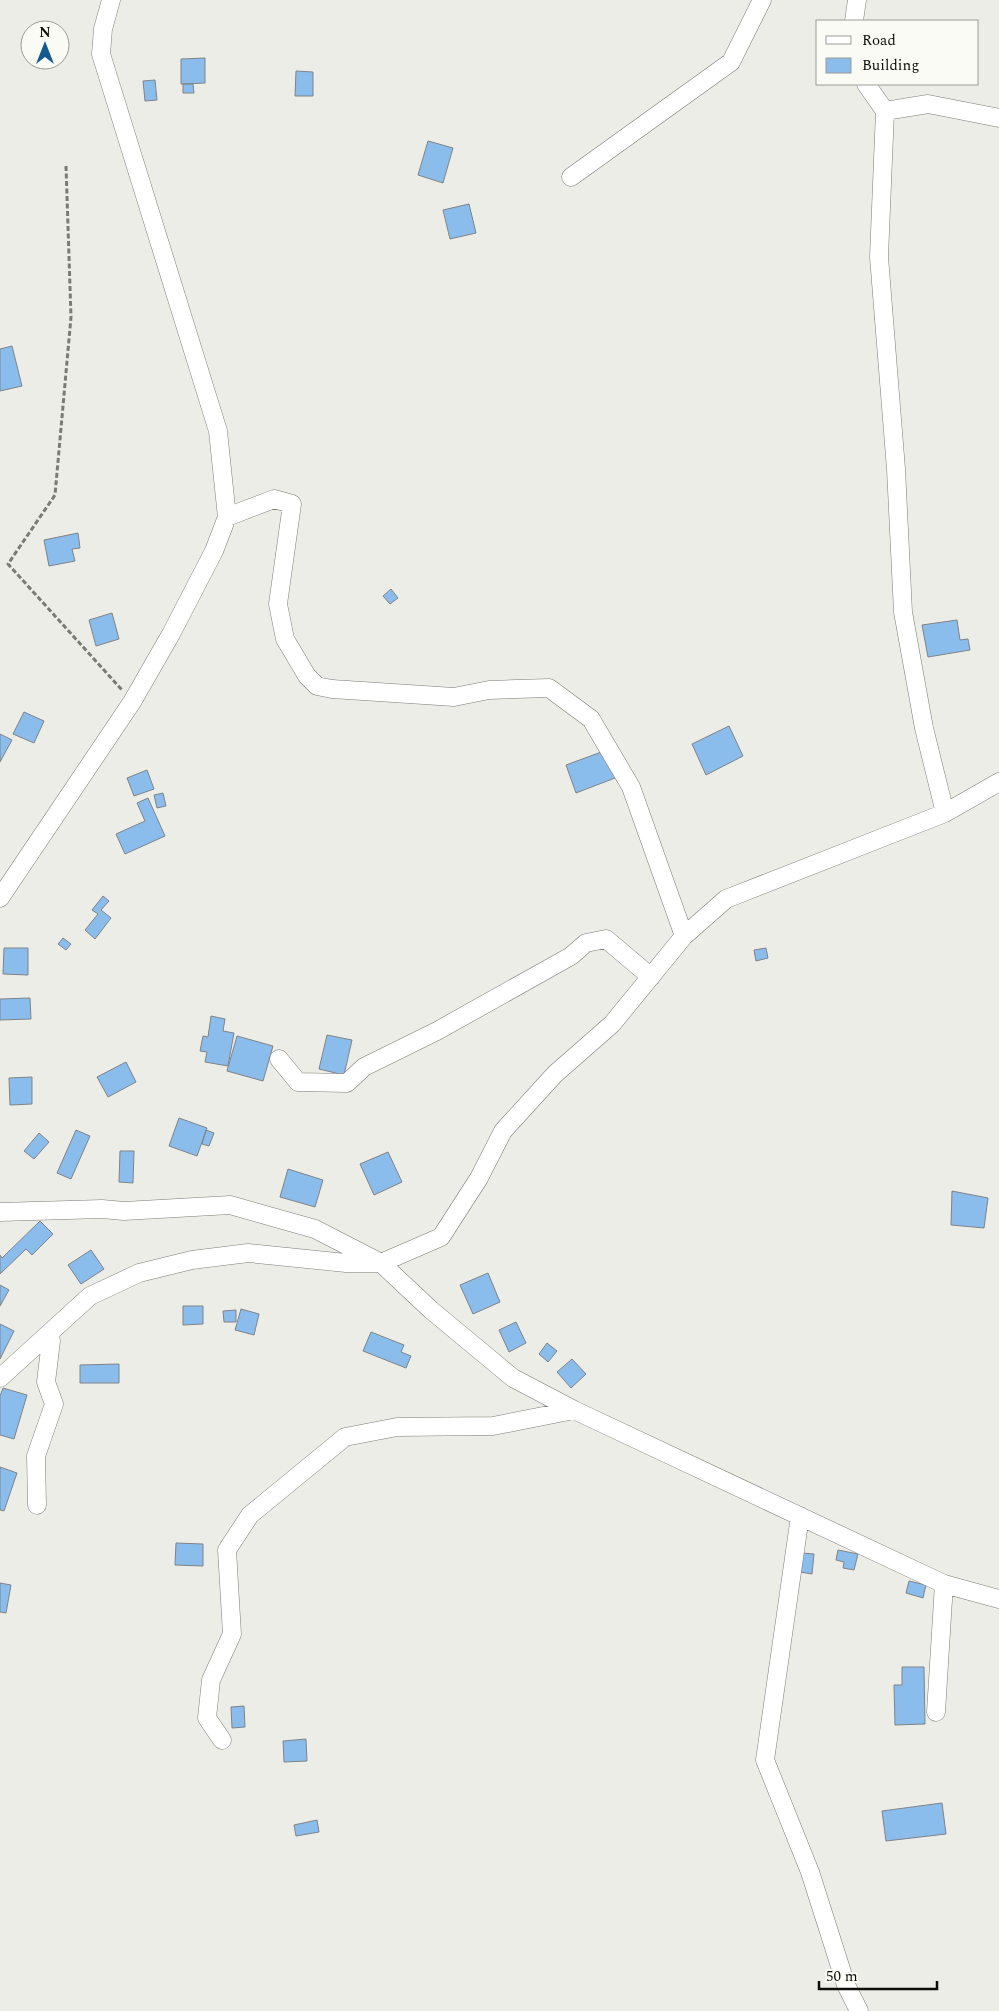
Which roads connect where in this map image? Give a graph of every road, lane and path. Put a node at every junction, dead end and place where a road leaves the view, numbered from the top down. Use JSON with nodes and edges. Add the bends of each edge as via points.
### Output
{"nodes":[{"id":1,"x":111,"y":0,"type":"edge"},
{"id":2,"x":762,"y":0,"type":"edge"},
{"id":3,"x":857,"y":0,"type":"edge"},
{"id":4,"x":854,"y":20,"type":"edge"},
{"id":5,"x":867,"y":85,"type":"edge"},
{"id":6,"x":885,"y":112,"type":"junction"},
{"id":7,"x":999,"y":118,"type":"edge"},
{"id":8,"x":66,"y":166,"type":"dead end"},
{"id":9,"x":571,"y":177,"type":"dead end"},
{"id":10,"x":227,"y":517,"type":"junction"},
{"id":11,"x":132,"y":702,"type":"junction"},
{"id":12,"x":999,"y":782,"type":"edge"},
{"id":13,"x":945,"y":813,"type":"junction"},
{"id":14,"x":0,"y":898,"type":"edge"},
{"id":15,"x":684,"y":936,"type":"junction"},
{"id":16,"x":651,"y":977,"type":"junction"},
{"id":17,"x":279,"y":1059,"type":"dead end"},
{"id":18,"x":0,"y":1212,"type":"edge"},
{"id":19,"x":381,"y":1263,"type":"junction"},
{"id":20,"x":49,"y":1334,"type":"junction"},
{"id":21,"x":0,"y":1378,"type":"edge"},
{"id":22,"x":574,"y":1410,"type":"junction"},
{"id":23,"x":37,"y":1505,"type":"dead end"},
{"id":24,"x":800,"y":1516,"type":"junction"},
{"id":25,"x":944,"y":1584,"type":"junction"},
{"id":26,"x":999,"y":1599,"type":"edge"},
{"id":27,"x":936,"y":1712,"type":"dead end"},
{"id":28,"x":222,"y":1740,"type":"dead end"},
{"id":29,"x":859,"y":2011,"type":"edge"}],
"edges":[{"from":1,"to":10,"type":"street","via":[[103,29],[101,54],[218,431]]},
{"from":2,"to":9,"type":"street","via":[[731,62]]},
{"from":3,"to":4,"type":"street"},
{"from":5,"to":6,"type":"street"},
{"from":6,"to":7,"type":"street","via":[[928,104]]},
{"from":6,"to":13,"type":"street","via":[[878,257],[896,469],[903,612],[924,728]]},
{"from":8,"to":11,"type":"path","via":[[71,317],[55,495],[8,564]]},
{"from":10,"to":11,"type":"street","via":[[214,550]]},
{"from":10,"to":15,"type":"street","via":[[274,499],[292,504],[278,604],[285,639],[307,676],[317,686],[454,697],[489,690],[549,688],[591,719],[631,787]]},
{"from":11,"to":14,"type":"street"},
{"from":12,"to":13,"type":"street"},
{"from":13,"to":15,"type":"street","via":[[726,899]]},
{"from":15,"to":16,"type":"street"},
{"from":16,"to":17,"type":"street","via":[[606,939],[586,943],[570,956],[445,1027],[364,1067],[347,1083],[298,1082]]},
{"from":16,"to":19,"type":"street","via":[[612,1024],[555,1074],[503,1131],[479,1178],[441,1237]]},
{"from":18,"to":19,"type":"street","via":[[102,1209],[124,1212],[230,1205],[315,1229]]},
{"from":19,"to":20,"type":"street","via":[[346,1263],[248,1253],[192,1260],[139,1273],[90,1296]]},
{"from":19,"to":22,"type":"street","via":[[431,1310],[513,1378]]},
{"from":20,"to":21,"type":"street"},
{"from":20,"to":23,"type":"street","via":[[46,1382],[54,1404],[36,1456]]},
{"from":22,"to":24,"type":"street"},
{"from":22,"to":28,"type":"street","via":[[492,1426],[397,1427],[346,1436],[250,1515],[227,1550],[232,1634],[211,1680],[206,1718]]},
{"from":24,"to":25,"type":"street"},
{"from":24,"to":29,"type":"street","via":[[765,1760],[810,1872],[846,1985]]},
{"from":25,"to":26,"type":"street"},
{"from":25,"to":27,"type":"street"}]}
